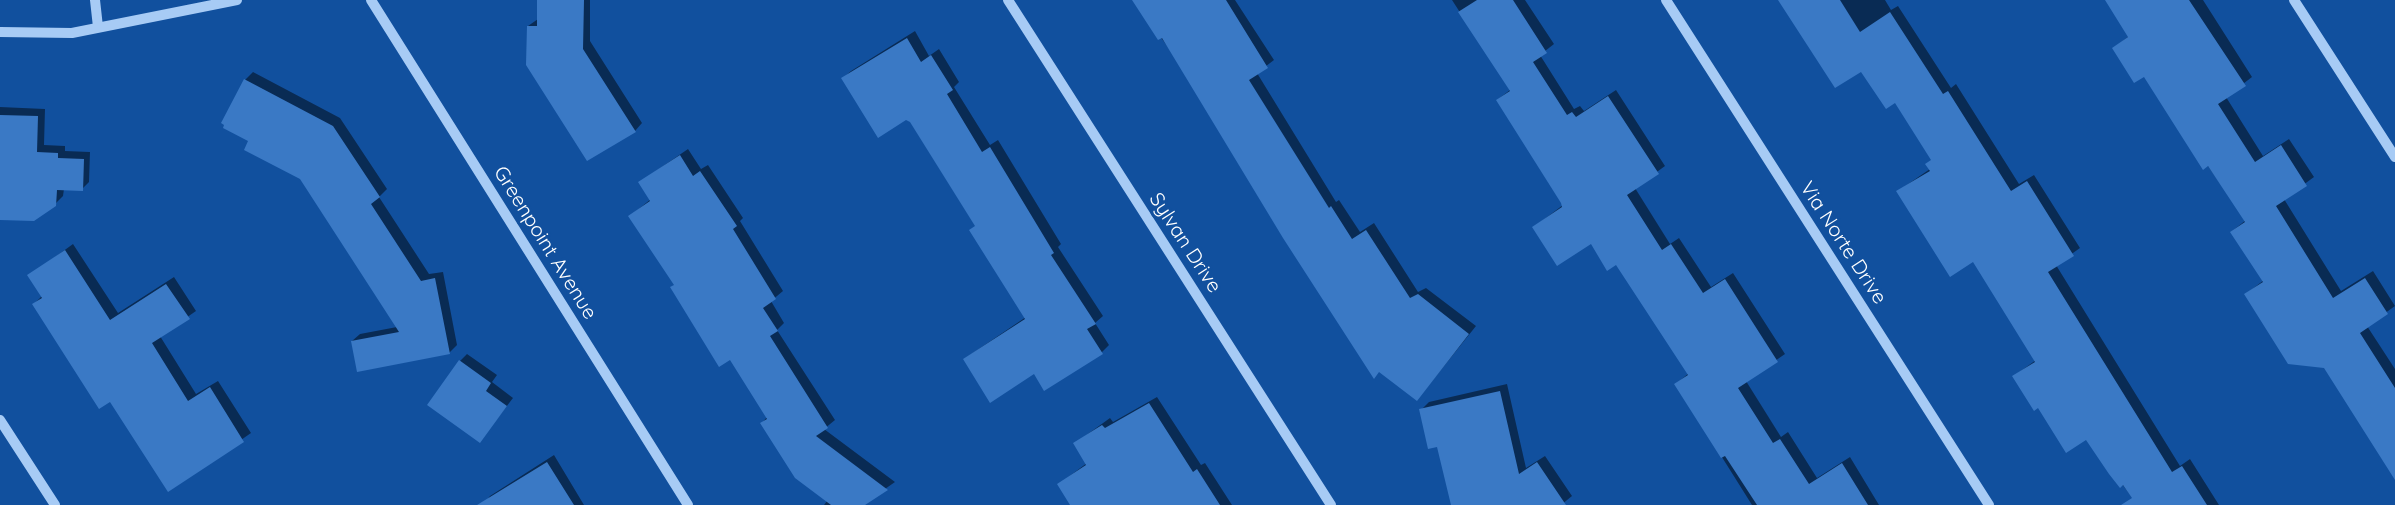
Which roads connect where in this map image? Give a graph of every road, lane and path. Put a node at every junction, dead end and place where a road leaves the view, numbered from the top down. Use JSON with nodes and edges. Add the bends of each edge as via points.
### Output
{"nodes":[{"id":1,"x":95,"y":0,"type":"edge"},
{"id":2,"x":237,"y":0,"type":"edge"},
{"id":3,"x":371,"y":0,"type":"edge"},
{"id":4,"x":1008,"y":0,"type":"edge"},
{"id":5,"x":1666,"y":0,"type":"edge"},
{"id":6,"x":2294,"y":0,"type":"edge"},
{"id":7,"x":98,"y":27,"type":"junction"},
{"id":8,"x":0,"y":32,"type":"edge"},
{"id":9,"x":2395,"y":157,"type":"edge"},
{"id":10,"x":0,"y":420,"type":"edge"},
{"id":11,"x":55,"y":505,"type":"edge"},
{"id":12,"x":688,"y":505,"type":"edge"},
{"id":13,"x":1331,"y":505,"type":"edge"},
{"id":14,"x":1989,"y":505,"type":"edge"}],
"edges":[{"from":1,"to":7,"type":"street"},
{"from":2,"to":7,"type":"street"},
{"from":3,"to":12,"type":"street","name":"Greenpoint Avenue"},
{"from":4,"to":13,"type":"street","name":"Sylvan Drive"},
{"from":5,"to":14,"type":"street","name":"Via Norte Drive"},
{"from":6,"to":9,"type":"street"},
{"from":7,"to":8,"type":"street","via":[[72,33]]},
{"from":10,"to":11,"type":"street"}]}
